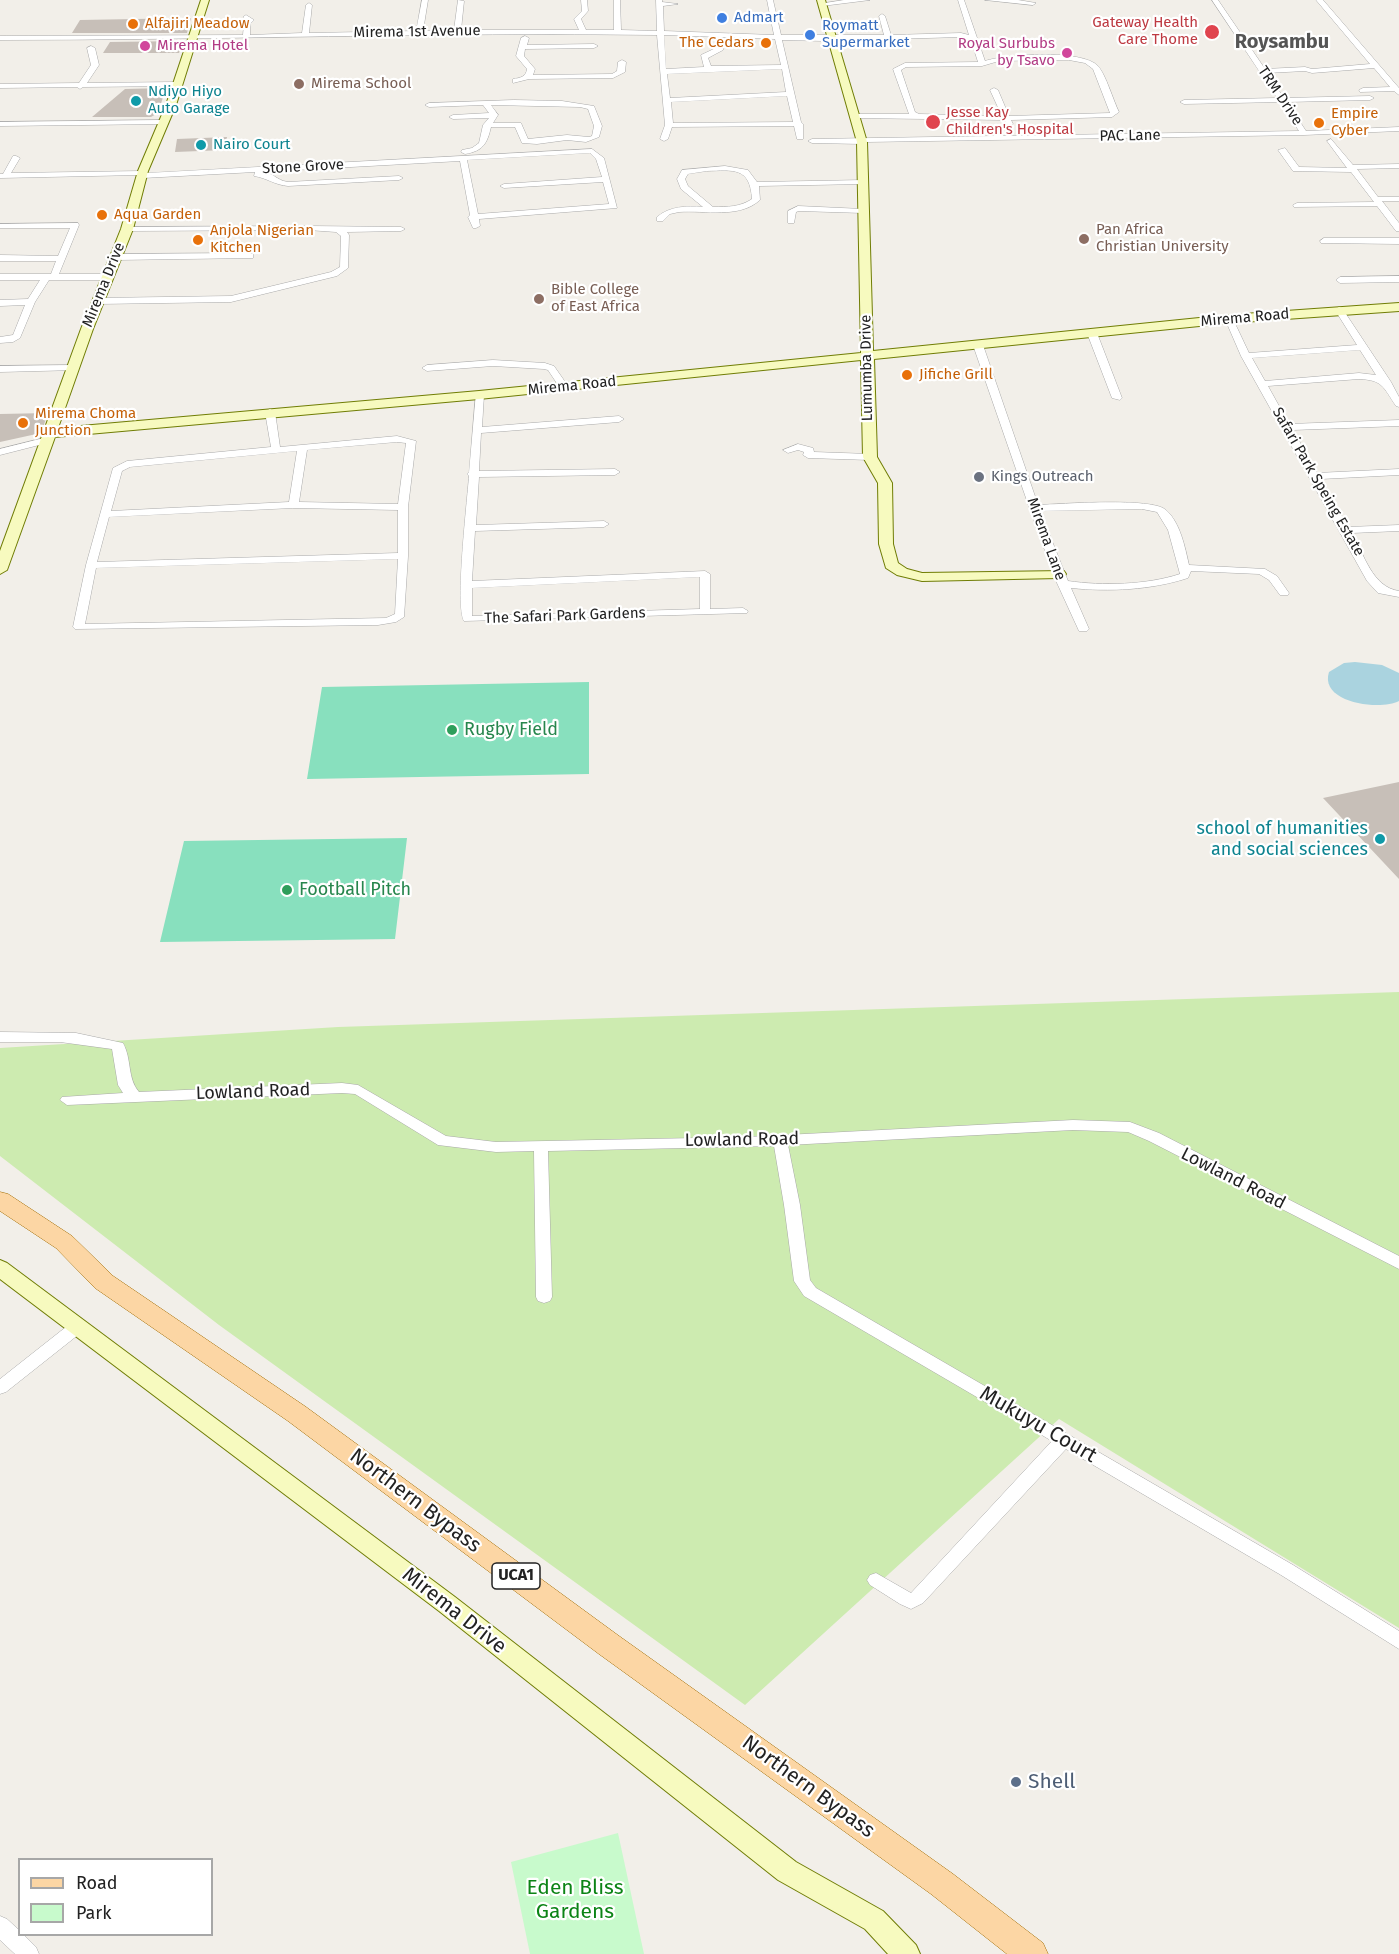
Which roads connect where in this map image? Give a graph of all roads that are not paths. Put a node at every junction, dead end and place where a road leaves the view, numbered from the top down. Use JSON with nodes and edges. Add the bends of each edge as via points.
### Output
{"nodes":[{"id":1,"x":205,"y":0,"type":"edge"},
{"id":2,"x":425,"y":0,"type":"edge"},
{"id":3,"x":584,"y":0,"type":"edge"},
{"id":4,"x":617,"y":0,"type":"edge"},
{"id":5,"x":770,"y":0,"type":"edge"},
{"id":6,"x":867,"y":0,"type":"edge"},
{"id":7,"x":952,"y":0,"type":"edge"},
{"id":8,"x":961,"y":0,"type":"edge"},
{"id":9,"x":988,"y":0,"type":"edge"},
{"id":10,"x":1215,"y":0,"type":"edge"},
{"id":11,"x":1319,"y":0,"type":"edge"},
{"id":12,"x":461,"y":1,"type":"edge"},
{"id":13,"x":659,"y":2,"type":"edge"},
{"id":14,"x":822,"y":2,"type":"edge"},
{"id":15,"x":1034,"y":3,"type":"dead end"},
{"id":16,"x":675,"y":4,"type":"dead end"},
{"id":17,"x":309,"y":5,"type":"dead end"},
{"id":18,"x":882,"y":16,"type":"dead end"},
{"id":19,"x":246,"y":17,"type":"dead end"},
{"id":20,"x":958,"y":17,"type":"dead end"},
{"id":21,"x":419,"y":31,"type":"junction"},
{"id":22,"x":457,"y":31,"type":"junction"},
{"id":23,"x":527,"y":31,"type":"junction"},
{"id":24,"x":583,"y":32,"type":"junction"},
{"id":25,"x":618,"y":32,"type":"junction"},
{"id":26,"x":662,"y":33,"type":"junction"},
{"id":27,"x":305,"y":34,"type":"junction"},
{"id":28,"x":246,"y":36,"type":"junction"},
{"id":29,"x":888,"y":37,"type":"junction"},
{"id":30,"x":0,"y":38,"type":"edge"},
{"id":31,"x":193,"y":38,"type":"junction"},
{"id":32,"x":777,"y":38,"type":"junction"},
{"id":33,"x":833,"y":38,"type":"junction"},
{"id":34,"x":974,"y":39,"type":"junction"},
{"id":35,"x":594,"y":46,"type":"dead end"},
{"id":36,"x":523,"y":47,"type":"junction"},
{"id":37,"x":90,"y":48,"type":"dead end"},
{"id":38,"x":720,"y":48,"type":"dead end"},
{"id":39,"x":622,"y":62,"type":"dead end"},
{"id":40,"x":982,"y":64,"type":"junction"},
{"id":41,"x":1376,"y":66,"type":"junction"},
{"id":42,"x":783,"y":67,"type":"junction"},
{"id":43,"x":709,"y":69,"type":"junction"},
{"id":44,"x":1263,"y":71,"type":"junction"},
{"id":45,"x":663,"y":72,"type":"junction"},
{"id":46,"x":528,"y":77,"type":"junction"},
{"id":47,"x":516,"y":81,"type":"dead end"},
{"id":48,"x":177,"y":84,"type":"junction"},
{"id":49,"x":0,"y":86,"type":"edge"},
{"id":50,"x":80,"y":87,"type":"junction"},
{"id":51,"x":1396,"y":88,"type":"edge"},
{"id":52,"x":993,"y":90,"type":"dead end"},
{"id":53,"x":791,"y":94,"type":"junction"},
{"id":54,"x":1370,"y":98,"type":"junction"},
{"id":55,"x":667,"y":100,"type":"junction"},
{"id":56,"x":1283,"y":100,"type":"junction"},
{"id":57,"x":1184,"y":102,"type":"dead end"},
{"id":58,"x":486,"y":104,"type":"junction"},
{"id":59,"x":429,"y":105,"type":"dead end"},
{"id":60,"x":1379,"y":106,"type":"dead end"},
{"id":61,"x":494,"y":116,"type":"junction"},
{"id":62,"x":854,"y":116,"type":"junction"},
{"id":63,"x":918,"y":116,"type":"junction"},
{"id":64,"x":453,"y":117,"type":"dead end"},
{"id":65,"x":1007,"y":118,"type":"junction"},
{"id":66,"x":162,"y":122,"type":"junction"},
{"id":67,"x":0,"y":124,"type":"edge"},
{"id":68,"x":799,"y":124,"type":"junction"},
{"id":69,"x":487,"y":125,"type":"junction"},
{"id":70,"x":669,"y":125,"type":"junction"},
{"id":71,"x":1399,"y":129,"type":"edge"},
{"id":72,"x":1304,"y":133,"type":"junction"},
{"id":73,"x":800,"y":137,"type":"dead end"},
{"id":74,"x":1014,"y":137,"type":"junction"},
{"id":75,"x":664,"y":139,"type":"dead end"},
{"id":76,"x":812,"y":141,"type":"dead end"},
{"id":77,"x":862,"y":141,"type":"junction"},
{"id":78,"x":1331,"y":141,"type":"dead end"},
{"id":79,"x":1282,"y":150,"type":"dead end"},
{"id":80,"x":16,"y":158,"type":"dead end"},
{"id":81,"x":463,"y":158,"type":"junction"},
{"id":82,"x":1399,"y":166,"type":"edge"},
{"id":83,"x":1352,"y":169,"type":"junction"},
{"id":84,"x":142,"y":175,"type":"junction"},
{"id":85,"x":3,"y":176,"type":"edge"},
{"id":86,"x":399,"y":178,"type":"dead end"},
{"id":87,"x":605,"y":179,"type":"junction"},
{"id":88,"x":805,"y":182,"type":"junction"},
{"id":89,"x":864,"y":182,"type":"junction"},
{"id":90,"x":754,"y":184,"type":"junction"},
{"id":91,"x":504,"y":186,"type":"dead end"},
{"id":92,"x":796,"y":191,"type":"dead end"},
{"id":93,"x":1399,"y":199,"type":"edge"},
{"id":94,"x":1378,"y":202,"type":"junction"},
{"id":95,"x":1297,"y":205,"type":"dead end"},
{"id":96,"x":711,"y":209,"type":"junction"},
{"id":97,"x":863,"y":211,"type":"junction"},
{"id":98,"x":472,"y":217,"type":"junction"},
{"id":99,"x":660,"y":219,"type":"dead end"},
{"id":100,"x":791,"y":221,"type":"dead end"},
{"id":101,"x":0,"y":226,"type":"edge"},
{"id":102,"x":476,"y":226,"type":"dead end"},
{"id":103,"x":127,"y":229,"type":"junction"},
{"id":104,"x":401,"y":229,"type":"dead end"},
{"id":105,"x":1399,"y":229,"type":"edge"},
{"id":106,"x":338,"y":230,"type":"junction"},
{"id":107,"x":1324,"y":241,"type":"dead end"},
{"id":108,"x":1399,"y":241,"type":"edge"},
{"id":109,"x":250,"y":256,"type":"dead end"},
{"id":110,"x":116,"y":257,"type":"junction"},
{"id":111,"x":0,"y":258,"type":"edge"},
{"id":112,"x":62,"y":259,"type":"junction"},
{"id":113,"x":0,"y":277,"type":"edge"},
{"id":114,"x":50,"y":277,"type":"junction"},
{"id":115,"x":106,"y":277,"type":"junction"},
{"id":116,"x":1399,"y":279,"type":"edge"},
{"id":117,"x":1340,"y":280,"type":"dead end"},
{"id":118,"x":98,"y":301,"type":"junction"},
{"id":119,"x":31,"y":302,"type":"junction"},
{"id":120,"x":0,"y":303,"type":"edge"},
{"id":121,"x":1399,"y":307,"type":"edge"},
{"id":122,"x":1339,"y":310,"type":"junction"},
{"id":123,"x":1229,"y":319,"type":"junction"},
{"id":124,"x":1092,"y":333,"type":"junction"},
{"id":125,"x":0,"y":340,"type":"edge"},
{"id":126,"x":978,"y":345,"type":"junction"},
{"id":127,"x":1363,"y":347,"type":"junction"},
{"id":128,"x":866,"y":355,"type":"junction"},
{"id":129,"x":1246,"y":356,"type":"junction"},
{"id":130,"x":74,"y":368,"type":"junction"},
{"id":131,"x":428,"y":368,"type":"dead end"},
{"id":132,"x":0,"y":369,"type":"edge"},
{"id":133,"x":1386,"y":382,"type":"junction"},
{"id":134,"x":1262,"y":384,"type":"junction"},
{"id":135,"x":564,"y":386,"type":"junction"},
{"id":136,"x":479,"y":395,"type":"junction"},
{"id":137,"x":1117,"y":398,"type":"dead end"},
{"id":138,"x":1399,"y":404,"type":"edge"},
{"id":139,"x":270,"y":412,"type":"junction"},
{"id":140,"x":619,"y":419,"type":"dead end"},
{"id":141,"x":1399,"y":423,"type":"edge"},
{"id":142,"x":1287,"y":428,"type":"junction"},
{"id":143,"x":478,"y":430,"type":"junction"},
{"id":144,"x":49,"y":436,"type":"junction"},
{"id":145,"x":302,"y":449,"type":"junction"},
{"id":146,"x":276,"y":450,"type":"junction"},
{"id":147,"x":788,"y":450,"type":"dead end"},
{"id":148,"x":0,"y":452,"type":"edge"},
{"id":149,"x":870,"y":457,"type":"junction"},
{"id":150,"x":615,"y":472,"type":"dead end"},
{"id":151,"x":1399,"y":472,"type":"edge"},
{"id":152,"x":472,"y":474,"type":"junction"},
{"id":153,"x":1314,"y":476,"type":"junction"},
{"id":154,"x":293,"y":505,"type":"junction"},
{"id":155,"x":403,"y":507,"type":"junction"},
{"id":156,"x":1035,"y":508,"type":"junction"},
{"id":157,"x":105,"y":514,"type":"junction"},
{"id":158,"x":604,"y":524,"type":"dead end"},
{"id":159,"x":471,"y":528,"type":"junction"},
{"id":160,"x":1399,"y":528,"type":"edge"},
{"id":161,"x":1345,"y":530,"type":"junction"},
{"id":162,"x":403,"y":556,"type":"junction"},
{"id":163,"x":91,"y":565,"type":"junction"},
{"id":164,"x":1185,"y":568,"type":"junction"},
{"id":165,"x":0,"y":570,"type":"edge"},
{"id":166,"x":1061,"y":578,"type":"junction"},
{"id":167,"x":466,"y":585,"type":"junction"},
{"id":168,"x":1284,"y":593,"type":"dead end"},
{"id":169,"x":1399,"y":594,"type":"edge"},
{"id":170,"x":743,"y":611,"type":"dead end"},
{"id":171,"x":705,"y":612,"type":"junction"},
{"id":172,"x":1083,"y":629,"type":"dead end"},
{"id":173,"x":0,"y":1037,"type":"edge"},
{"id":174,"x":135,"y":1097,"type":"junction"},
{"id":175,"x":67,"y":1100,"type":"dead end"},
{"id":176,"x":780,"y":1140,"type":"junction"},
{"id":177,"x":541,"y":1147,"type":"junction"},
{"id":178,"x":0,"y":1200,"type":"edge"},
{"id":179,"x":1399,"y":1263,"type":"edge"},
{"id":180,"x":0,"y":1268,"type":"edge"},
{"id":181,"x":544,"y":1297,"type":"dead end"},
{"id":182,"x":78,"y":1327,"type":"junction"},
{"id":183,"x":0,"y":1388,"type":"edge"},
{"id":184,"x":1064,"y":1440,"type":"junction"},
{"id":185,"x":876,"y":1580,"type":"dead end"},
{"id":186,"x":1399,"y":1641,"type":"edge"},
{"id":187,"x":0,"y":1926,"type":"edge"},
{"id":188,"x":28,"y":1954,"type":"edge"},
{"id":189,"x":906,"y":1954,"type":"edge"},
{"id":190,"x":1032,"y":1954,"type":"edge"}],
"edges":[{"from":1,"to":31,"type":"street","name":"Mirema Drive"},
{"from":2,"to":21,"type":"street"},
{"from":3,"to":24,"type":"street","via":[[585,11],[577,19]]},
{"from":4,"to":25,"type":"street"},
{"from":5,"to":32,"type":"street"},
{"from":6,"to":14,"type":"street"},
{"from":7,"to":20,"type":"street"},
{"from":8,"to":34,"type":"street"},
{"from":9,"to":15,"type":"street"},
{"from":10,"to":44,"type":"street","name":"TRM Drive"},
{"from":11,"to":41,"type":"street"},
{"from":12,"to":22,"type":"street"},
{"from":13,"to":16,"type":"street"},
{"from":13,"to":26,"type":"street"},
{"from":14,"to":33,"type":"street","name":"Lumumba Drive"},
{"from":17,"to":27,"type":"street"},
{"from":18,"to":29,"type":"street"},
{"from":19,"to":28,"type":"street","via":[[251,20]]},
{"from":21,"to":22,"type":"street","name":"Mirema 1st Avenue"},
{"from":21,"to":27,"type":"street","name":"Mirema 1st Avenue"},
{"from":22,"to":23,"type":"street","name":"Mirema 1st Avenue"},
{"from":23,"to":24,"type":"street","name":"Mirema 1st Avenue"},
{"from":23,"to":36,"type":"street"},
{"from":24,"to":25,"type":"street","name":"Mirema 1st Avenue"},
{"from":25,"to":26,"type":"street","name":"Mirema 1st Avenue"},
{"from":26,"to":32,"type":"street","name":"Mirema 1st Avenue"},
{"from":26,"to":45,"type":"street"},
{"from":27,"to":28,"type":"street","name":"Mirema 1st Avenue"},
{"from":28,"to":31,"type":"street","name":"Mirema 1st Avenue"},
{"from":29,"to":33,"type":"street","name":"Mirema 1st Avenue"},
{"from":29,"to":34,"type":"street","name":"Mirema 1st Avenue","via":[[960,31]]},
{"from":30,"to":31,"type":"street","name":"Mirema 1st Avenue"},
{"from":31,"to":48,"type":"street","name":"Mirema Drive"},
{"from":32,"to":33,"type":"street","name":"Mirema 1st Avenue"},
{"from":32,"to":42,"type":"street"},
{"from":33,"to":62,"type":"street","name":"Lumumba Drive"},
{"from":34,"to":40,"type":"street"},
{"from":35,"to":36,"type":"street"},
{"from":36,"to":46,"type":"street","via":[[520,56],[531,69]]},
{"from":37,"to":50,"type":"street","via":[[95,65]]},
{"from":38,"to":43,"type":"street","via":[[704,57]]},
{"from":39,"to":46,"type":"street","via":[[621,72],[613,76]]},
{"from":40,"to":63,"type":"street","via":[[900,67],[897,71],[912,113]]},
{"from":40,"to":65,"type":"street","via":[[1008,59],[1087,60],[1096,68],[1115,112]]},
{"from":41,"to":44,"type":"street"},
{"from":41,"to":51,"type":"street"},
{"from":42,"to":43,"type":"street"},
{"from":42,"to":53,"type":"street"},
{"from":43,"to":45,"type":"street"},
{"from":44,"to":56,"type":"street","name":"TRM Drive"},
{"from":45,"to":55,"type":"street"},
{"from":46,"to":47,"type":"street"},
{"from":48,"to":50,"type":"street"},
{"from":48,"to":66,"type":"street","name":"Mirema Drive"},
{"from":49,"to":50,"type":"street"},
{"from":51,"to":54,"type":"street","via":[[1364,87]]},
{"from":52,"to":65,"type":"street"},
{"from":53,"to":55,"type":"street"},
{"from":53,"to":68,"type":"street"},
{"from":54,"to":56,"type":"street"},
{"from":54,"to":60,"type":"street"},
{"from":55,"to":70,"type":"street"},
{"from":56,"to":57,"type":"street"},
{"from":56,"to":72,"type":"street","name":"TRM Drive"},
{"from":58,"to":59,"type":"street"},
{"from":58,"to":61,"type":"street"},
{"from":58,"to":69,"type":"street","via":[[583,104],[591,108],[598,126],[596,137],[584,141],[563,138],[533,143],[525,141],[518,125]]},
{"from":61,"to":64,"type":"street"},
{"from":61,"to":69,"type":"street"},
{"from":62,"to":63,"type":"street"},
{"from":62,"to":77,"type":"street","name":"Lumumba Drive"},
{"from":63,"to":65,"type":"street"},
{"from":65,"to":74,"type":"street"},
{"from":66,"to":67,"type":"street"},
{"from":66,"to":84,"type":"street","name":"Mirema Drive"},
{"from":68,"to":70,"type":"street"},
{"from":68,"to":73,"type":"street"},
{"from":69,"to":84,"type":"street","via":[[483,146],[469,151]]},
{"from":70,"to":75,"type":"street"},
{"from":71,"to":72,"type":"street","name":"PAC Lane"},
{"from":72,"to":74,"type":"street","name":"PAC Lane"},
{"from":74,"to":77,"type":"street","name":"PAC Lane"},
{"from":76,"to":77,"type":"street","name":"PAC Lane"},
{"from":77,"to":89,"type":"street","name":"Lumumba Drive"},
{"from":78,"to":83,"type":"street"},
{"from":79,"to":83,"type":"street","via":[[1296,169]]},
{"from":80,"to":85,"type":"street"},
{"from":81,"to":84,"type":"street","name":"Stone Grove"},
{"from":81,"to":87,"type":"street","name":"Stone Grove","via":[[592,151],[600,158]]},
{"from":81,"to":98,"type":"street"},
{"from":82,"to":83,"type":"street"},
{"from":83,"to":94,"type":"street"},
{"from":84,"to":85,"type":"street"},
{"from":84,"to":86,"type":"street","via":[[258,174],[288,184]]},
{"from":84,"to":103,"type":"street","name":"Mirema Drive"},
{"from":87,"to":91,"type":"street"},
{"from":87,"to":98,"type":"street","name":"Stone Grove","via":[[614,206]]},
{"from":88,"to":89,"type":"street"},
{"from":88,"to":90,"type":"street"},
{"from":88,"to":92,"type":"street"},
{"from":89,"to":97,"type":"street","name":"Lumumba Drive"},
{"from":90,"to":96,"type":"street","via":[[756,200],[752,204]]},
{"from":90,"to":96,"type":"street","via":[[748,174],[739,170],[685,172],[681,179],[684,187]]},
{"from":93,"to":94,"type":"street"},
{"from":94,"to":95,"type":"street"},
{"from":94,"to":105,"type":"street"},
{"from":96,"to":99,"type":"street","via":[[669,211]]},
{"from":97,"to":100,"type":"street","via":[[798,208],[792,211]]},
{"from":97,"to":128,"type":"street","name":"Lumumba Drive"},
{"from":98,"to":102,"type":"street"},
{"from":101,"to":112,"type":"street","via":[[75,225]]},
{"from":103,"to":106,"type":"street"},
{"from":103,"to":110,"type":"street","name":"Mirema Drive"},
{"from":104,"to":106,"type":"street"},
{"from":106,"to":118,"type":"street","via":[[345,235],[345,263],[334,274],[231,299]]},
{"from":107,"to":108,"type":"street"},
{"from":109,"to":110,"type":"street"},
{"from":110,"to":115,"type":"street","name":"Mirema Drive"},
{"from":111,"to":112,"type":"street"},
{"from":112,"to":114,"type":"street"},
{"from":113,"to":114,"type":"street"},
{"from":114,"to":115,"type":"street"},
{"from":114,"to":119,"type":"street"},
{"from":115,"to":118,"type":"street","name":"Mirema Drive"},
{"from":116,"to":117,"type":"street"},
{"from":118,"to":130,"type":"street","name":"Mirema Drive"},
{"from":119,"to":120,"type":"street"},
{"from":119,"to":125,"type":"street","via":[[17,336]]},
{"from":121,"to":122,"type":"street","name":"Mirema Road"},
{"from":122,"to":123,"type":"street","name":"Mirema Road"},
{"from":122,"to":127,"type":"street"},
{"from":123,"to":124,"type":"street","name":"Mirema Road"},
{"from":123,"to":129,"type":"street","name":"Safari Park Speing Estate"},
{"from":124,"to":126,"type":"street","name":"Mirema Road"},
{"from":124,"to":137,"type":"street"},
{"from":126,"to":128,"type":"street","name":"Mirema Road"},
{"from":126,"to":156,"type":"street","name":"Mirema Lane"},
{"from":127,"to":129,"type":"street"},
{"from":127,"to":133,"type":"street"},
{"from":128,"to":135,"type":"street","name":"Mirema Road"},
{"from":128,"to":149,"type":"street","name":"Lumumba Drive"},
{"from":129,"to":134,"type":"street","name":"Safari Park Speing Estate"},
{"from":130,"to":132,"type":"street"},
{"from":130,"to":144,"type":"street","name":"Mirema Drive"},
{"from":131,"to":135,"type":"street","via":[[493,363],[545,366]]},
{"from":133,"to":134,"type":"street","via":[[1359,376]]},
{"from":133,"to":138,"type":"street"},
{"from":134,"to":142,"type":"street","name":"Safari Park Speing Estate"},
{"from":135,"to":136,"type":"street","name":"Mirema Road"},
{"from":136,"to":139,"type":"street","name":"Mirema Road"},
{"from":136,"to":143,"type":"street","name":"The Safari Park Gardens"},
{"from":139,"to":144,"type":"street","name":"Mirema Road"},
{"from":139,"to":146,"type":"street"},
{"from":140,"to":143,"type":"street"},
{"from":141,"to":142,"type":"street"},
{"from":142,"to":153,"type":"street","name":"Safari Park Speing Estate"},
{"from":143,"to":152,"type":"street","name":"The Safari Park Gardens"},
{"from":144,"to":148,"type":"street","name":"Mirema Road"},
{"from":144,"to":165,"type":"street","name":"Mirema Drive"},
{"from":145,"to":146,"type":"street"},
{"from":145,"to":154,"type":"street"},
{"from":145,"to":155,"type":"street","via":[[397,439],[411,441]]},
{"from":146,"to":157,"type":"street","via":[[121,466]]},
{"from":147,"to":149,"type":"street","via":[[798,447],[810,450],[808,455]]},
{"from":149,"to":166,"type":"street","name":"Lumumba Drive","via":[[885,483],[886,544],[891,565],[896,569],[922,577]]},
{"from":150,"to":152,"type":"street"},
{"from":151,"to":153,"type":"street"},
{"from":152,"to":159,"type":"street","name":"The Safari Park Gardens"},
{"from":153,"to":161,"type":"street","name":"Safari Park Speing Estate"},
{"from":154,"to":155,"type":"street"},
{"from":154,"to":157,"type":"street"},
{"from":155,"to":162,"type":"street"},
{"from":156,"to":164,"type":"street","via":[[1157,508],[1165,513],[1173,529]]},
{"from":156,"to":166,"type":"street","name":"Mirema Lane"},
{"from":157,"to":163,"type":"street"},
{"from":158,"to":159,"type":"street"},
{"from":159,"to":167,"type":"street","name":"The Safari Park Gardens"},
{"from":160,"to":161,"type":"street"},
{"from":161,"to":169,"type":"street","name":"Safari Park Speing Estate","via":[[1378,590]]},
{"from":162,"to":163,"type":"street"},
{"from":162,"to":163,"type":"street","via":[[400,615],[387,621],[363,622],[81,628]]},
{"from":164,"to":166,"type":"street","via":[[1184,576],[1166,581],[1097,586]]},
{"from":164,"to":168,"type":"street","via":[[1261,571],[1274,578]]},
{"from":166,"to":172,"type":"street","name":"Mirema Lane"},
{"from":167,"to":171,"type":"street","name":"The Safari Park Gardens","via":[[468,619]]},
{"from":167,"to":171,"type":"street","via":[[705,574]]},
{"from":170,"to":171,"type":"street","name":"The Safari Park Gardens"},
{"from":173,"to":174,"type":"street","via":[[105,1041],[118,1046],[125,1085]]},
{"from":174,"to":175,"type":"street","name":"Lowland Road"},
{"from":174,"to":177,"type":"street","name":"Lowland Road","via":[[342,1088],[358,1090],[443,1141]]},
{"from":176,"to":177,"type":"street","name":"Lowland Road"},
{"from":176,"to":179,"type":"street","name":"Lowland Road","via":[[1073,1125],[1130,1128]]},
{"from":176,"to":184,"type":"street","name":"Mukuyu Court","via":[[804,1287]]},
{"from":177,"to":181,"type":"street"},
{"from":178,"to":190,"type":"main road","name":"Northern Bypass","number":"UCA1","via":[[64,1242],[104,1282],[315,1427],[609,1645],[942,1884]]},
{"from":180,"to":182,"type":"street","name":"Mirema Drive"},
{"from":182,"to":183,"type":"street"},
{"from":182,"to":189,"type":"street","name":"Mirema Drive","via":[[447,1604],[787,1871],[874,1920]]},
{"from":184,"to":185,"type":"street","via":[[917,1598],[906,1599]]},
{"from":184,"to":186,"type":"street","name":"Mukuyu Court","via":[[1287,1570]]},
{"from":187,"to":188,"type":"street"}]}
